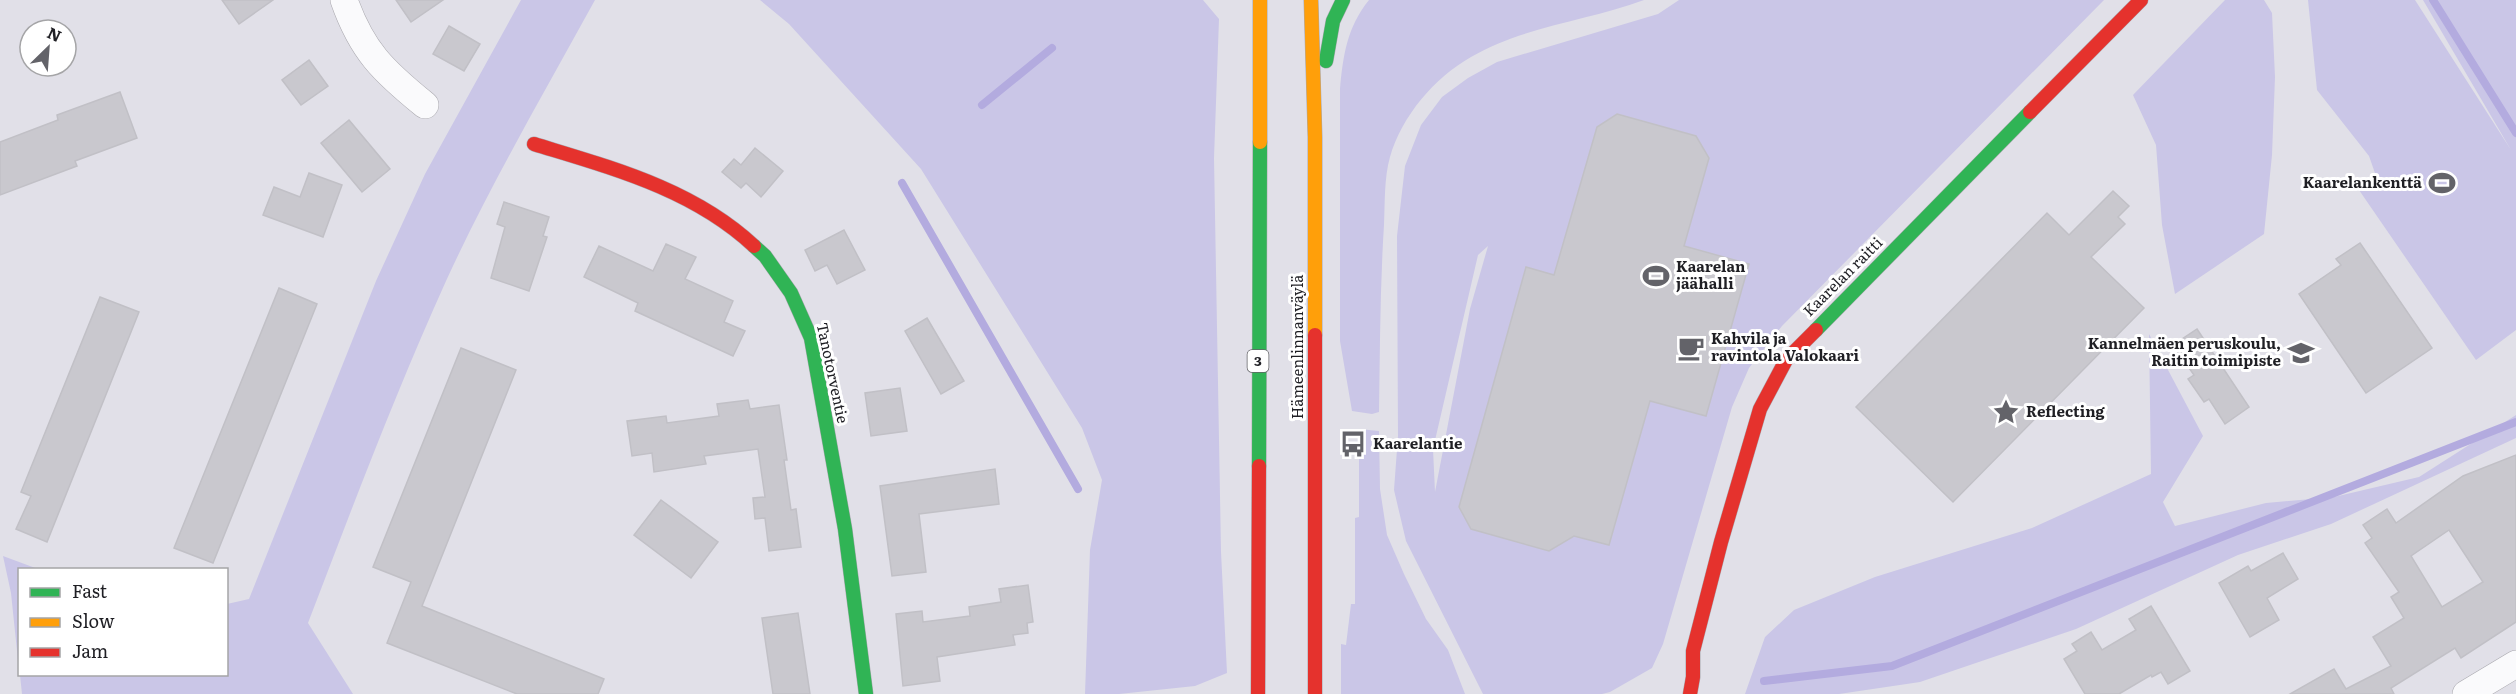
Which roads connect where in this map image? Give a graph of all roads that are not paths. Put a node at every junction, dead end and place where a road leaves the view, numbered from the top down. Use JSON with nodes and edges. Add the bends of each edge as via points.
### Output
{"nodes":[{"id":1,"x":344,"y":0,"type":"edge"},
{"id":2,"x":1245,"y":0,"type":"edge"},
{"id":3,"x":1260,"y":0,"type":"edge"},
{"id":4,"x":1311,"y":0,"type":"edge"},
{"id":5,"x":1342,"y":0,"type":"edge"},
{"id":6,"x":2141,"y":0,"type":"edge"},
{"id":7,"x":1259,"y":53,"type":"junction"},
{"id":8,"x":425,"y":105,"type":"dead end"},
{"id":9,"x":1315,"y":136,"type":"junction"},
{"id":10,"x":534,"y":144,"type":"dead end"},
{"id":11,"x":1693,"y":651,"type":"junction"},
{"id":12,"x":2516,"y":664,"type":"edge"},
{"id":13,"x":1682,"y":667,"type":"dead end"},
{"id":14,"x":866,"y":694,"type":"edge"},
{"id":15,"x":1258,"y":694,"type":"edge"},
{"id":16,"x":1315,"y":694,"type":"edge"},
{"id":17,"x":1690,"y":694,"type":"edge"},
{"id":18,"x":2466,"y":694,"type":"edge"}],
"edges":[{"from":1,"to":8,"type":"street","via":[[354,29],[375,61]]},
{"from":2,"to":7,"type":"main road"},
{"from":3,"to":7,"type":"main road","number":"3"},
{"from":4,"to":9,"type":"main road","name":"Hämeenlinnanväylä"},
{"from":5,"to":9,"type":"main road","via":[[1333,21]]},
{"from":6,"to":11,"type":"main road","name":"Kaarelan raitti","via":[[1786,360],[1760,409]]},
{"from":7,"to":15,"type":"main road","number":"3"},
{"from":9,"to":16,"type":"main road","name":"Hämeenlinnanväylä"},
{"from":10,"to":14,"type":"main road","name":"Tanotorventie","via":[[650,182],[712,210],[750,238],[801,308],[811,338],[845,529]]},
{"from":11,"to":13,"type":"main road","name":"Kaarelan raitti"},
{"from":11,"to":17,"type":"main road","name":"Kaarelan raitti"},
{"from":12,"to":18,"type":"street"}]}
